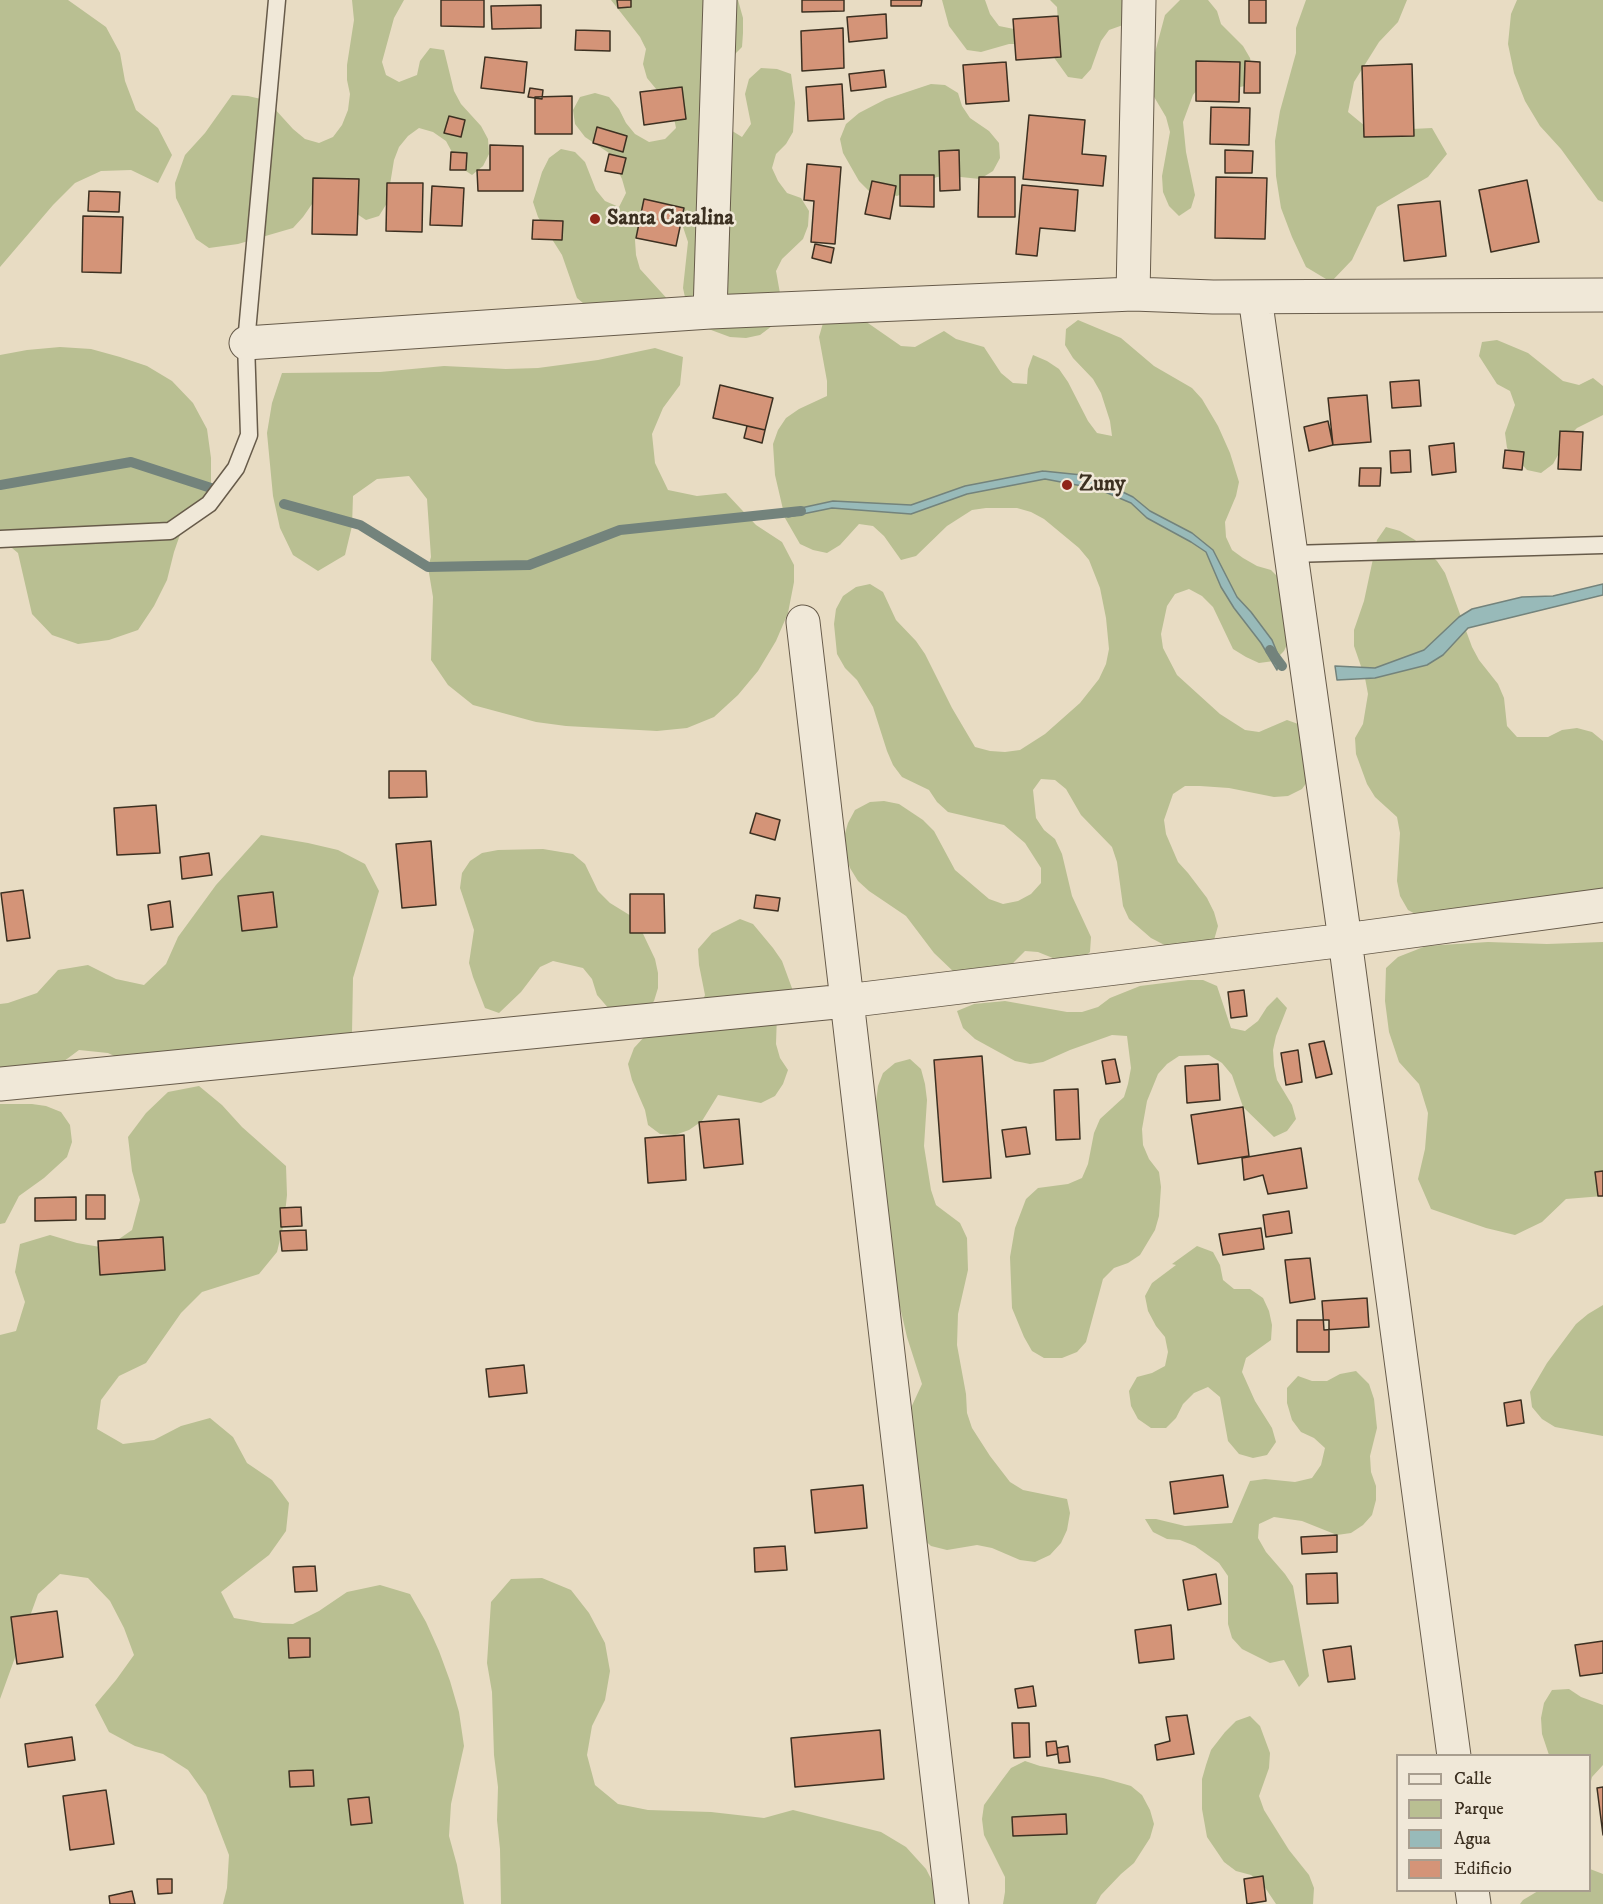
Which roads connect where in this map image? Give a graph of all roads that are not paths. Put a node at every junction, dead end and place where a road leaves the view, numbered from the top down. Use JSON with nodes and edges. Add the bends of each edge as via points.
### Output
{"nodes":[{"id":1,"x":277,"y":0,"type":"edge"},
{"id":2,"x":720,"y":0,"type":"edge"},
{"id":3,"x":1140,"y":0,"type":"edge"},
{"id":4,"x":1133,"y":294,"type":"junction"},
{"id":5,"x":1603,"y":295,"type":"edge"},
{"id":6,"x":1256,"y":297,"type":"junction"},
{"id":7,"x":710,"y":312,"type":"junction"},
{"id":8,"x":246,"y":343,"type":"junction"},
{"id":9,"x":0,"y":539,"type":"edge"},
{"id":10,"x":1603,"y":545,"type":"edge"},
{"id":11,"x":1291,"y":554,"type":"junction"},
{"id":12,"x":803,"y":622,"type":"dead end"},
{"id":13,"x":1603,"y":905,"type":"edge"},
{"id":14,"x":1345,"y":940,"type":"junction"},
{"id":15,"x":846,"y":1001,"type":"junction"},
{"id":16,"x":0,"y":1084,"type":"edge"},
{"id":17,"x":1454,"y":1754,"type":"edge"},
{"id":18,"x":952,"y":1904,"type":"edge"}],
"edges":[{"from":1,"to":8,"type":"lane"},
{"from":2,"to":7,"type":"street"},
{"from":3,"to":4,"type":"street"},
{"from":4,"to":6,"type":"street"},
{"from":4,"to":7,"type":"street"},
{"from":5,"to":6,"type":"street"},
{"from":6,"to":11,"type":"street"},
{"from":7,"to":8,"type":"street"},
{"from":8,"to":9,"type":"lane","via":[[249,435],[236,468],[209,504],[170,531]]},
{"from":10,"to":11,"type":"lane"},
{"from":11,"to":14,"type":"street"},
{"from":12,"to":15,"type":"street"},
{"from":13,"to":14,"type":"street"},
{"from":14,"to":15,"type":"street"},
{"from":14,"to":17,"type":"street"},
{"from":15,"to":16,"type":"street"},
{"from":15,"to":18,"type":"street"}]}
